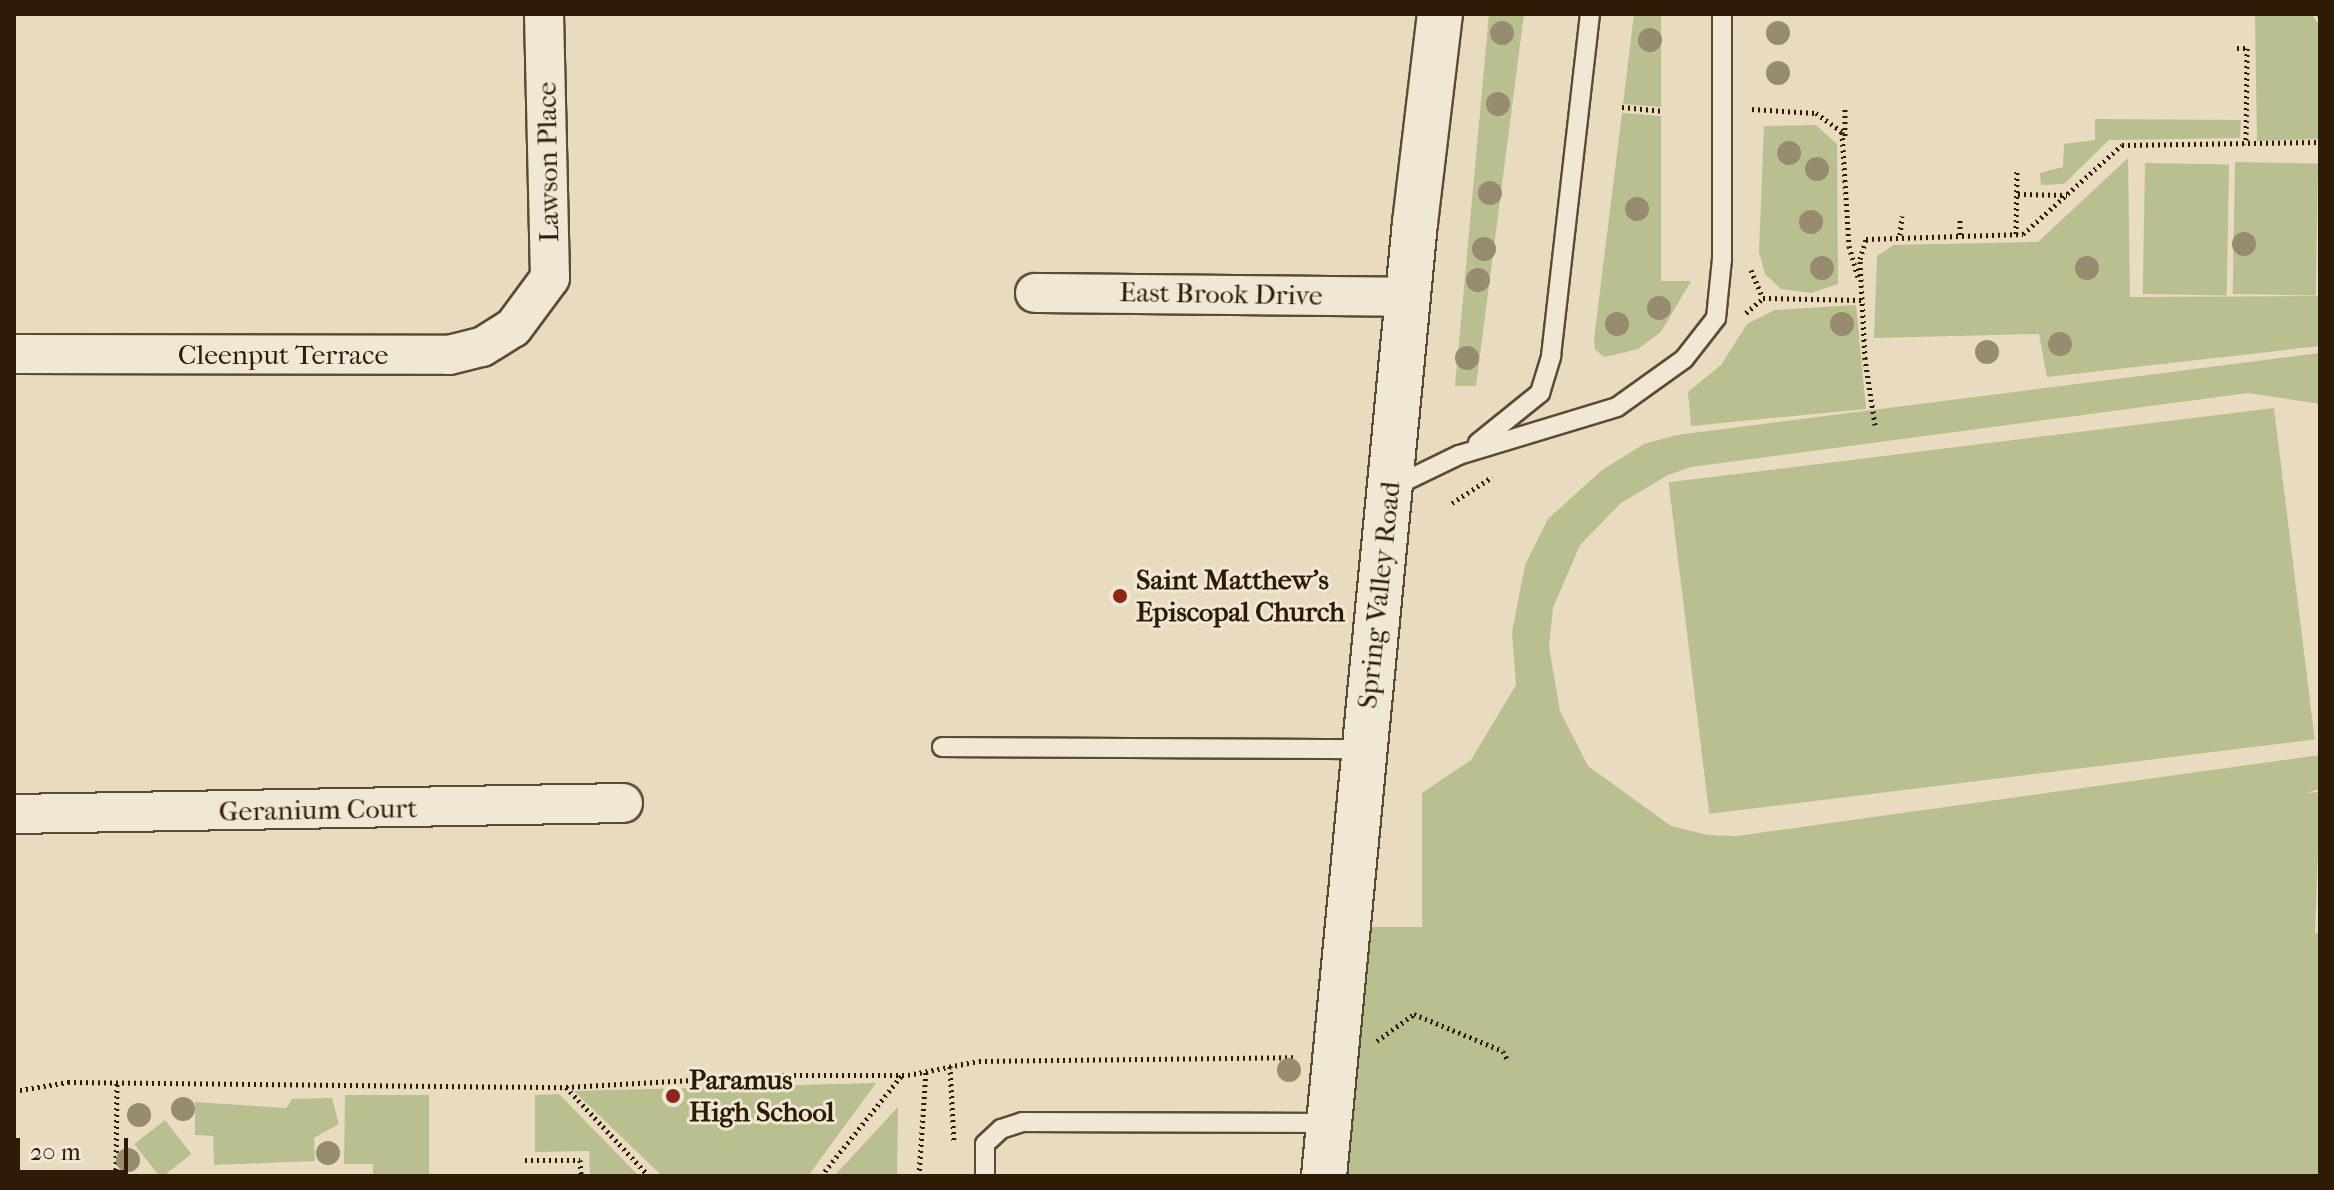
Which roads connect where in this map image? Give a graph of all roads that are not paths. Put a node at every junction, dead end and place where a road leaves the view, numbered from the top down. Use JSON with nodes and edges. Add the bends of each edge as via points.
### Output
{"nodes":[{"id":1,"x":544,"y":14,"type":"edge"},
{"id":2,"x":1440,"y":14,"type":"edge"},
{"id":3,"x":1590,"y":14,"type":"edge"},
{"id":4,"x":1722,"y":14,"type":"edge"},
{"id":5,"x":1035,"y":293,"type":"dead end"},
{"id":6,"x":1408,"y":297,"type":"junction"},
{"id":7,"x":535,"y":305,"type":"joint"},
{"id":8,"x":14,"y":354,"type":"edge"},
{"id":9,"x":1459,"y":455,"type":"junction"},
{"id":10,"x":1390,"y":488,"type":"junction"},
{"id":11,"x":942,"y":747,"type":"dead end"},
{"id":12,"x":1364,"y":749,"type":"junction"},
{"id":13,"x":623,"y":803,"type":"dead end"},
{"id":14,"x":14,"y":814,"type":"edge"},
{"id":15,"x":1329,"y":1123,"type":"junction"},
{"id":16,"x":985,"y":1176,"type":"edge"},
{"id":17,"x":1324,"y":1176,"type":"edge"}],
"edges":[{"from":1,"to":7,"type":"street","name":"Lawson Place","via":[[550,278]]},
{"from":2,"to":6,"type":"street","name":"Spring Valley Road"},
{"from":3,"to":9,"type":"lane","via":[[1551,356],[1540,393],[1511,421]]},
{"from":4,"to":9,"type":"lane","via":[[1722,259],[1716,318],[1684,359],[1617,407]]},
{"from":5,"to":6,"type":"street","name":"East Brook Drive"},
{"from":6,"to":10,"type":"street","name":"Spring Valley Road"},
{"from":7,"to":8,"type":"street","name":"Cleenput Terrace","via":[[513,328],[482,347],[449,355]]},
{"from":9,"to":10,"type":"lane"},
{"from":10,"to":12,"type":"street","name":"Spring Valley Road"},
{"from":11,"to":12,"type":"lane"},
{"from":12,"to":15,"type":"street","name":"Spring Valley Road"},
{"from":13,"to":14,"type":"street","name":"Geranium Court"},
{"from":15,"to":16,"type":"lane","via":[[1022,1122],[1001,1129],[985,1144]]},
{"from":15,"to":17,"type":"street","name":"Spring Valley Road"}]}
